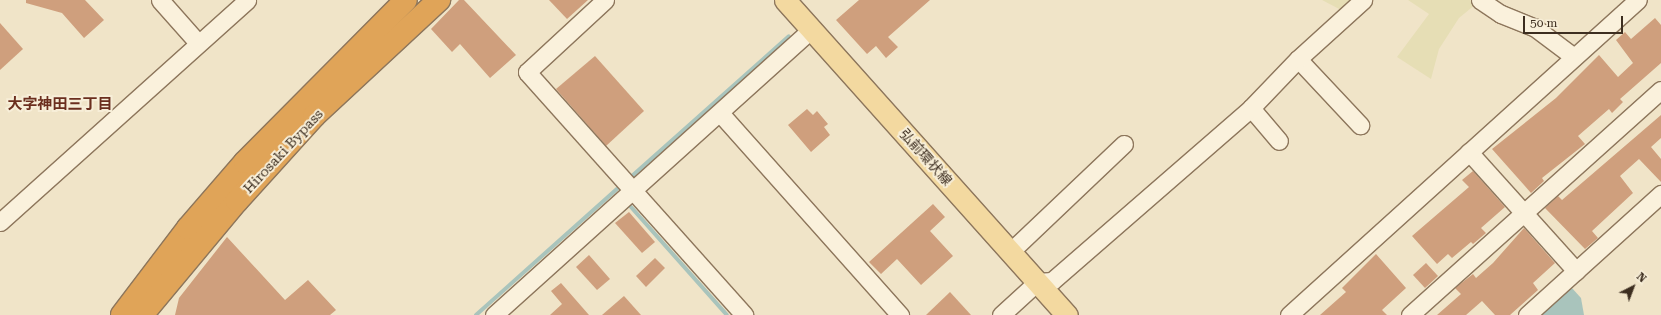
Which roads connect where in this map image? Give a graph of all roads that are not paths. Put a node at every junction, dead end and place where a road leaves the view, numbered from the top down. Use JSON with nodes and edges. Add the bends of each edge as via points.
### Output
{"nodes":[{"id":1,"x":160,"y":0,"type":"edge"},
{"id":2,"x":247,"y":0,"type":"edge"},
{"id":3,"x":406,"y":0,"type":"edge"},
{"id":4,"x":439,"y":0,"type":"edge"},
{"id":5,"x":605,"y":0,"type":"edge"},
{"id":6,"x":785,"y":0,"type":"edge"},
{"id":7,"x":1363,"y":0,"type":"edge"},
{"id":8,"x":1480,"y":0,"type":"edge"},
{"id":9,"x":1638,"y":0,"type":"edge"},
{"id":10,"x":812,"y":30,"type":"junction"},
{"id":11,"x":198,"y":43,"type":"junction"},
{"id":12,"x":1574,"y":57,"type":"junction"},
{"id":13,"x":1298,"y":58,"type":"junction"},
{"id":14,"x":1661,"y":90,"type":"edge"},
{"id":15,"x":1251,"y":108,"type":"junction"},
{"id":16,"x":720,"y":113,"type":"junction"},
{"id":17,"x":1360,"y":125,"type":"dead end"},
{"id":18,"x":1279,"y":141,"type":"dead end"},
{"id":19,"x":1124,"y":144,"type":"dead end"},
{"id":20,"x":1469,"y":152,"type":"junction"},
{"id":21,"x":634,"y":191,"type":"junction"},
{"id":22,"x":1661,"y":194,"type":"edge"},
{"id":23,"x":1524,"y":213,"type":"junction"},
{"id":24,"x":0,"y":222,"type":"edge"},
{"id":25,"x":1010,"y":252,"type":"junction"},
{"id":26,"x":1576,"y":271,"type":"junction"},
{"id":27,"x":1037,"y":282,"type":"junction"},
{"id":28,"x":138,"y":315,"type":"edge"},
{"id":29,"x":494,"y":315,"type":"edge"},
{"id":30,"x":744,"y":315,"type":"edge"},
{"id":31,"x":900,"y":315,"type":"edge"},
{"id":32,"x":1001,"y":315,"type":"edge"},
{"id":33,"x":1067,"y":315,"type":"edge"},
{"id":34,"x":1289,"y":315,"type":"edge"},
{"id":35,"x":1410,"y":315,"type":"edge"},
{"id":36,"x":1527,"y":315,"type":"edge"}],
"edges":[{"from":1,"to":11,"type":"street"},
{"from":2,"to":11,"type":"street"},
{"from":3,"to":28,"type":"highway","name":"Hirosaki Bypass","via":[[245,162],[188,228]]},
{"from":4,"to":28,"type":"highway","name":"Hirosaki Bypass","via":[[314,116]]},
{"from":5,"to":21,"type":"street","via":[[527,72]]},
{"from":6,"to":10,"type":"main road","name":"弘前環状線"},
{"from":7,"to":13,"type":"street"},
{"from":8,"to":12,"type":"street","via":[[1501,14],[1534,27]]},
{"from":9,"to":12,"type":"street"},
{"from":10,"to":16,"type":"street"},
{"from":10,"to":25,"type":"main road","name":"弘前環状線"},
{"from":11,"to":24,"type":"street"},
{"from":12,"to":20,"type":"street"},
{"from":13,"to":15,"type":"street"},
{"from":13,"to":17,"type":"street"},
{"from":14,"to":23,"type":"street"},
{"from":15,"to":18,"type":"street"},
{"from":15,"to":27,"type":"street","via":[[1052,281]]},
{"from":16,"to":21,"type":"street"},
{"from":16,"to":31,"type":"street"},
{"from":19,"to":25,"type":"street"},
{"from":20,"to":23,"type":"street"},
{"from":20,"to":34,"type":"street"},
{"from":21,"to":29,"type":"street"},
{"from":21,"to":30,"type":"street"},
{"from":22,"to":26,"type":"street"},
{"from":23,"to":26,"type":"street"},
{"from":23,"to":35,"type":"street"},
{"from":25,"to":27,"type":"main road","name":"弘前環状線"},
{"from":26,"to":36,"type":"street"},
{"from":27,"to":32,"type":"street"},
{"from":27,"to":33,"type":"main road","name":"弘前環状線"}]}
